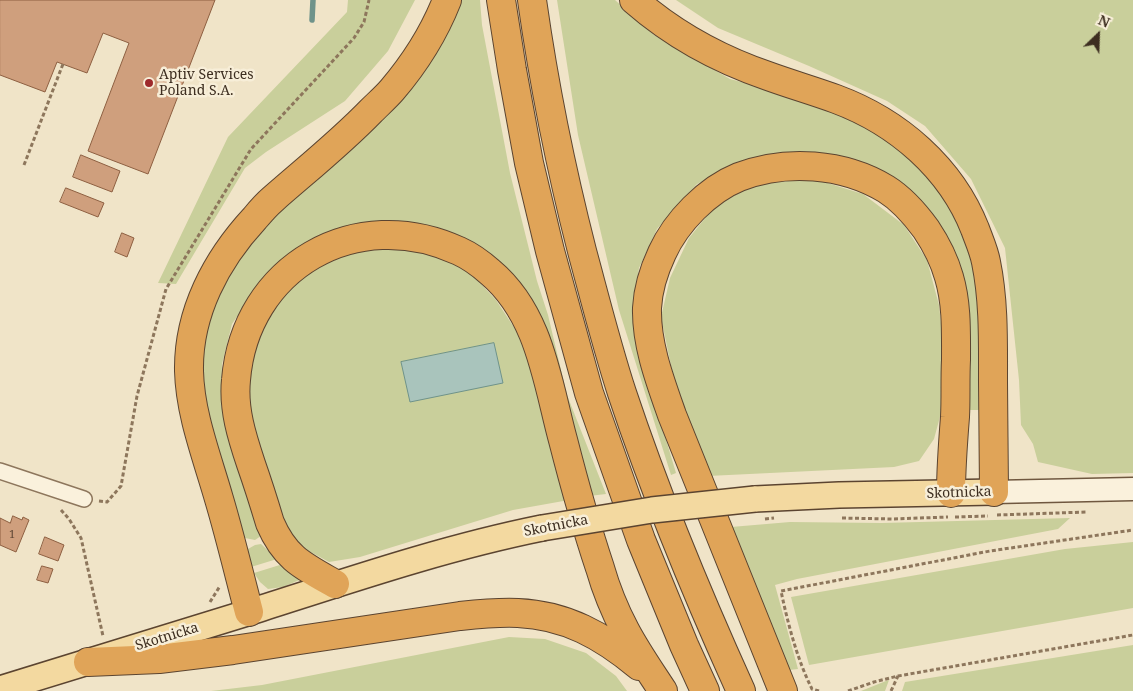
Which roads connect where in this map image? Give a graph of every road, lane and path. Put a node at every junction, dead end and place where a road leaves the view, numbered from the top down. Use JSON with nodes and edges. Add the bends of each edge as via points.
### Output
{"nodes":[{"id":1,"x":447,"y":0,"type":"edge"},
{"id":2,"x":501,"y":0,"type":"edge"},
{"id":3,"x":532,"y":0,"type":"edge"},
{"id":4,"x":634,"y":0,"type":"edge"},
{"id":5,"x":63,"y":64,"type":"dead end"},
{"id":6,"x":24,"y":165,"type":"dead end"},
{"id":7,"x":0,"y":471,"type":"edge"},
{"id":8,"x":1133,"y":488,"type":"edge"},
{"id":9,"x":994,"y":492,"type":"junction"},
{"id":10,"x":952,"y":493,"type":"junction"},
{"id":11,"x":84,"y":499,"type":"dead end"},
{"id":12,"x":61,"y":510,"type":"dead end"},
{"id":13,"x":1133,"y":530,"type":"edge"},
{"id":14,"x":334,"y":584,"type":"junction"},
{"id":15,"x":249,"y":612,"type":"junction"},
{"id":16,"x":1133,"y":636,"type":"edge"},
{"id":17,"x":97,"y":652,"type":"junction"},
{"id":18,"x":898,"y":676,"type":"junction"},
{"id":19,"x":659,"y":685,"type":"edge"},
{"id":20,"x":0,"y":689,"type":"edge"},
{"id":21,"x":705,"y":691,"type":"edge"},
{"id":22,"x":741,"y":691,"type":"edge"},
{"id":23,"x":783,"y":691,"type":"edge"},
{"id":24,"x":819,"y":691,"type":"edge"},
{"id":25,"x":848,"y":691,"type":"edge"},
{"id":26,"x":890,"y":691,"type":"edge"}],
"edges":[{"from":1,"to":15,"type":"highway","via":[[430,37],[392,90],[246,227],[226,254],[201,303],[190,350],[191,391]]},
{"from":2,"to":21,"type":"highway","via":[[529,163],[589,393],[641,540]]},
{"from":3,"to":22,"type":"highway","via":[[570,201],[622,392],[695,588]]},
{"from":4,"to":9,"type":"highway","via":[[676,33],[705,49],[767,76],[837,99],[892,127],[932,161],[949,182],[971,218],[987,268],[993,316]]},
{"from":5,"to":6,"type":"path"},
{"from":7,"to":11,"type":"street"},
{"from":8,"to":9,"type":"main road","name":"Skotnicka"},
{"from":9,"to":10,"type":"main road","name":"Skotnicka"},
{"from":10,"to":14,"type":"main road","name":"Skotnicka","bridge":true,"via":[[756,499],[652,510],[503,536]]},
{"from":10,"to":23,"type":"highway","via":[[954,300],[941,254],[918,219],[898,198],[871,181],[836,169],[815,166],[780,167],[738,177],[696,206],[680,222],[658,262],[650,285],[648,329],[672,415]]},
{"from":12,"to":17,"type":"path","via":[[81,538]]},
{"from":13,"to":24,"type":"path","via":[[990,551],[781,591],[805,676],[812,689]]},
{"from":14,"to":15,"type":"main road","name":"Skotnicka"},
{"from":14,"to":19,"type":"highway","via":[[293,558],[284,549],[270,523],[237,413],[236,381],[242,347],[254,314],[265,297],[308,257],[332,245],[381,234],[422,238],[443,244],[481,264],[499,279],[526,316],[544,364],[600,570],[624,628]]},
{"from":15,"to":17,"type":"main road","name":"Skotnicka"},
{"from":16,"to":18,"type":"path"},
{"from":17,"to":19,"type":"highway","via":[[159,659],[422,621],[518,612],[584,628],[622,652]]},
{"from":17,"to":20,"type":"main road","name":"Skotnicka"},
{"from":18,"to":25,"type":"path"},
{"from":18,"to":26,"type":"path"}]}
